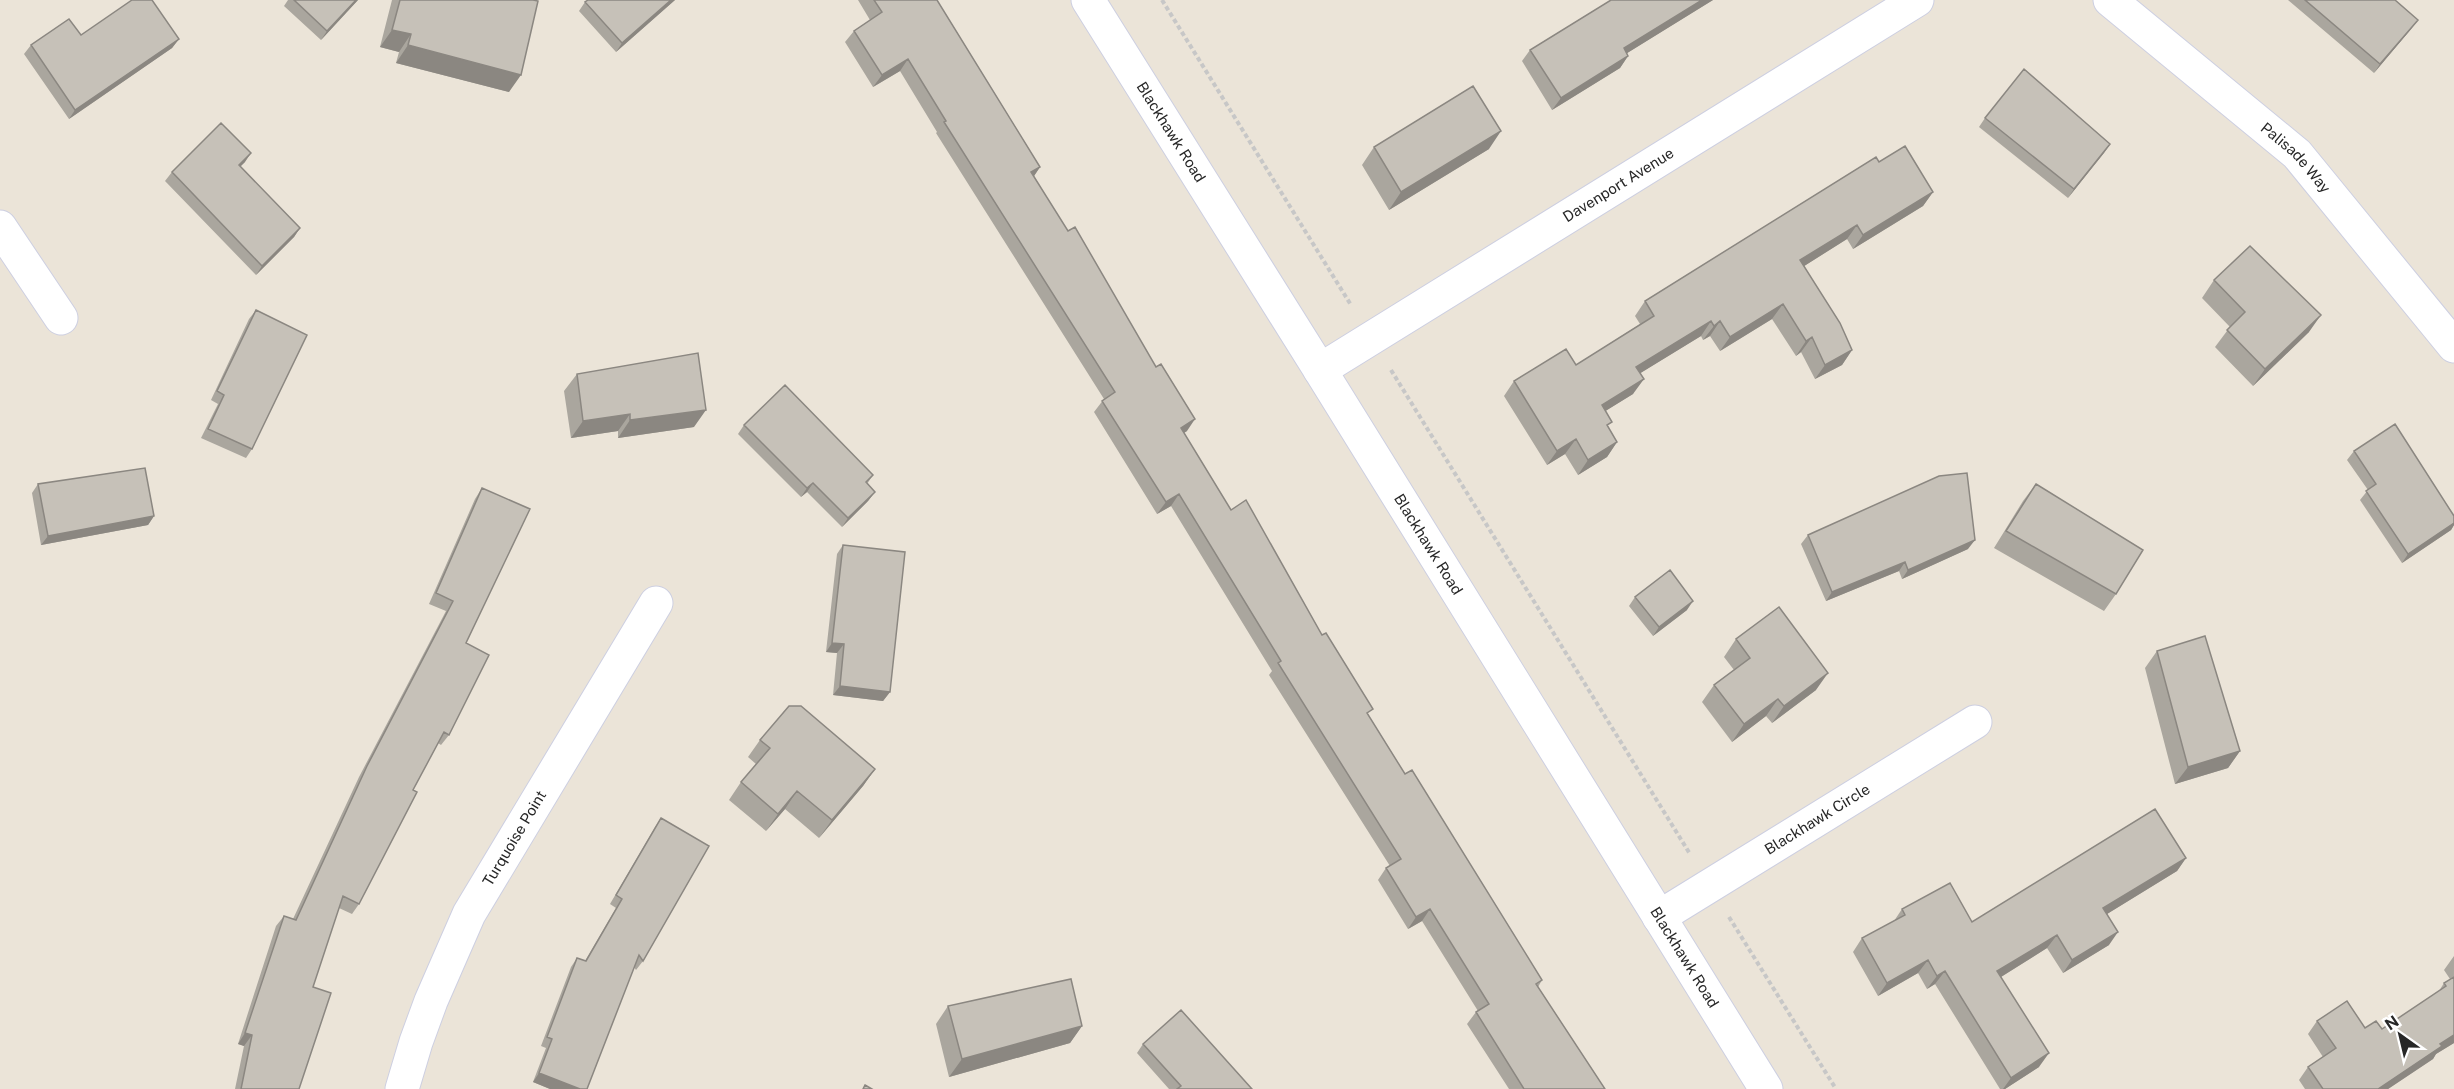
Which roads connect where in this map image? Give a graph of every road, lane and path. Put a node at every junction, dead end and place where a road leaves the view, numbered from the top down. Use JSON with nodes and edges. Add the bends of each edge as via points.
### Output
{"nodes":[{"id":1,"x":1088,"y":0,"type":"edge"},
{"id":2,"x":1162,"y":0,"type":"edge"},
{"id":3,"x":1917,"y":0,"type":"edge"},
{"id":4,"x":2109,"y":0,"type":"edge"},
{"id":5,"x":0,"y":227,"type":"edge"},
{"id":6,"x":61,"y":318,"type":"dead end"},
{"id":7,"x":1371,"y":338,"type":"junction"},
{"id":8,"x":2454,"y":346,"type":"edge"},
{"id":9,"x":1320,"y":370,"type":"junction"},
{"id":10,"x":656,"y":603,"type":"dead end"},
{"id":11,"x":1975,"y":722,"type":"dead end"},
{"id":12,"x":1710,"y":886,"type":"junction"},
{"id":13,"x":1659,"y":917,"type":"junction"},
{"id":14,"x":402,"y":1089,"type":"edge"},
{"id":15,"x":1766,"y":1089,"type":"edge"},
{"id":16,"x":1836,"y":1089,"type":"edge"}],
"edges":[{"from":1,"to":9,"type":"street","name":"Blackhawk Road"},
{"from":2,"to":7,"type":"path"},
{"from":3,"to":7,"type":"street","name":"Davenport Avenue"},
{"from":4,"to":8,"type":"street","name":"Palisade Way","via":[[2297,154]]},
{"from":5,"to":6,"type":"street"},
{"from":7,"to":9,"type":"street","name":"Davenport Avenue"},
{"from":7,"to":12,"type":"path"},
{"from":9,"to":13,"type":"street","name":"Blackhawk Road"},
{"from":10,"to":14,"type":"street","name":"Turquoise Point","via":[[469,914],[431,1001]]},
{"from":11,"to":12,"type":"street","name":"Blackhawk Circle"},
{"from":12,"to":13,"type":"street","name":"Blackhawk Circle"},
{"from":12,"to":16,"type":"path"},
{"from":13,"to":15,"type":"street","name":"Blackhawk Road"}]}
